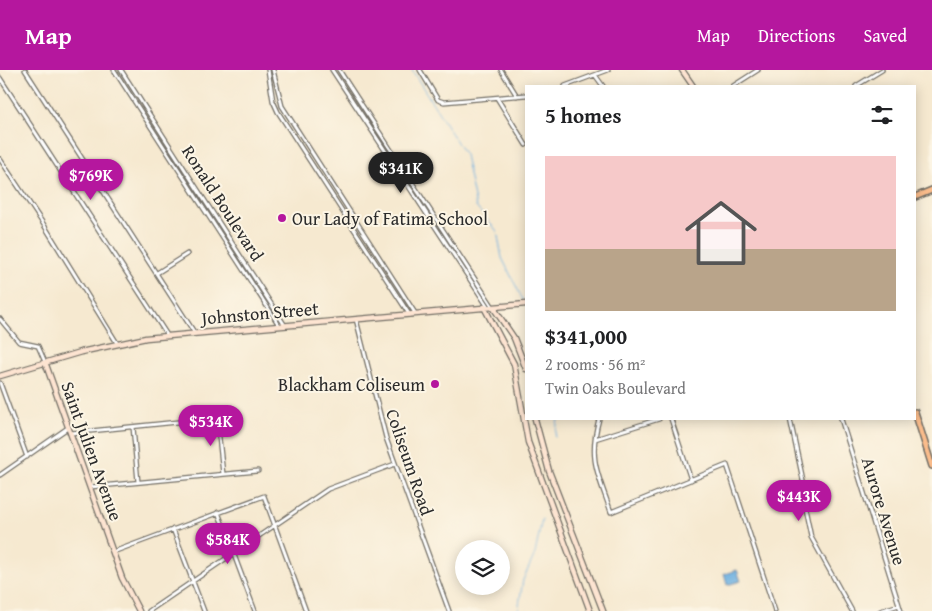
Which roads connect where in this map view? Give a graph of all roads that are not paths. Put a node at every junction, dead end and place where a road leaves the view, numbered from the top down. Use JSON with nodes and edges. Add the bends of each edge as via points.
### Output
{"nodes":[{"id":1,"x":26,"y":70,"type":"edge"},
{"id":2,"x":114,"y":70,"type":"edge"},
{"id":3,"x":121,"y":70,"type":"edge"},
{"id":4,"x":268,"y":70,"type":"edge"},
{"id":5,"x":274,"y":70,"type":"edge"},
{"id":6,"x":332,"y":70,"type":"edge"},
{"id":7,"x":338,"y":70,"type":"edge"},
{"id":8,"x":420,"y":70,"type":"edge"},
{"id":9,"x":500,"y":70,"type":"edge"},
{"id":10,"x":608,"y":70,"type":"edge"},
{"id":11,"x":682,"y":70,"type":"edge"},
{"id":12,"x":758,"y":70,"type":"edge"},
{"id":13,"x":882,"y":70,"type":"edge"},
{"id":14,"x":596,"y":73,"type":"edge"},
{"id":15,"x":0,"y":78,"type":"edge"},
{"id":16,"x":567,"y":85,"type":"edge"},
{"id":17,"x":602,"y":85,"type":"edge"},
{"id":18,"x":692,"y":85,"type":"edge"},
{"id":19,"x":735,"y":85,"type":"edge"},
{"id":20,"x":858,"y":85,"type":"edge"},
{"id":21,"x":525,"y":95,"type":"edge"},
{"id":22,"x":138,"y":96,"type":"junction"},
{"id":23,"x":517,"y":96,"type":"junction"},
{"id":24,"x":497,"y":98,"type":"junction"},
{"id":25,"x":133,"y":100,"type":"junction"},
{"id":26,"x":525,"y":143,"type":"edge"},
{"id":27,"x":175,"y":154,"type":"junction"},
{"id":28,"x":170,"y":158,"type":"junction"},
{"id":29,"x":0,"y":159,"type":"edge"},
{"id":30,"x":932,"y":190,"type":"edge"},
{"id":31,"x":916,"y":197,"type":"edge"},
{"id":32,"x":212,"y":211,"type":"junction"},
{"id":33,"x":207,"y":214,"type":"junction"},
{"id":34,"x":187,"y":254,"type":"dead end"},
{"id":35,"x":248,"y":267,"type":"junction"},
{"id":36,"x":243,"y":270,"type":"junction"},
{"id":37,"x":157,"y":273,"type":"junction"},
{"id":38,"x":525,"y":304,"type":"edge"},
{"id":39,"x":488,"y":307,"type":"junction"},
{"id":40,"x":412,"y":314,"type":"junction"},
{"id":41,"x":356,"y":318,"type":"junction"},
{"id":42,"x":0,"y":319,"type":"edge"},
{"id":43,"x":282,"y":325,"type":"junction"},
{"id":44,"x":194,"y":332,"type":"junction"},
{"id":45,"x":166,"y":335,"type":"junction"},
{"id":46,"x":116,"y":343,"type":"junction"},
{"id":47,"x":45,"y":362,"type":"junction"},
{"id":48,"x":525,"y":366,"type":"edge"},
{"id":49,"x":0,"y":376,"type":"edge"},
{"id":50,"x":0,"y":383,"type":"edge"},
{"id":51,"x":916,"y":415,"type":"edge"},
{"id":52,"x":236,"y":416,"type":"dead end"},
{"id":53,"x":218,"y":419,"type":"junction"},
{"id":54,"x":535,"y":420,"type":"edge"},
{"id":55,"x":599,"y":420,"type":"edge"},
{"id":56,"x":656,"y":420,"type":"edge"},
{"id":57,"x":671,"y":420,"type":"edge"},
{"id":58,"x":790,"y":420,"type":"edge"},
{"id":59,"x":841,"y":420,"type":"edge"},
{"id":60,"x":69,"y":427,"type":"junction"},
{"id":61,"x":133,"y":427,"type":"junction"},
{"id":62,"x":71,"y":433,"type":"junction"},
{"id":63,"x":595,"y":439,"type":"junction"},
{"id":64,"x":27,"y":456,"type":"junction"},
{"id":65,"x":546,"y":459,"type":"junction"},
{"id":66,"x":536,"y":462,"type":"junction"},
{"id":67,"x":395,"y":464,"type":"junction"},
{"id":68,"x":932,"y":466,"type":"edge"},
{"id":69,"x":258,"y":471,"type":"dead end"},
{"id":70,"x":223,"y":474,"type":"junction"},
{"id":71,"x":0,"y":475,"type":"edge"},
{"id":72,"x":690,"y":480,"type":"junction"},
{"id":73,"x":138,"y":482,"type":"junction"},
{"id":74,"x":90,"y":487,"type":"junction"},
{"id":75,"x":218,"y":512,"type":"junction"},
{"id":76,"x":274,"y":525,"type":"junction"},
{"id":77,"x":174,"y":529,"type":"junction"},
{"id":78,"x":113,"y":552,"type":"junction"},
{"id":79,"x":234,"y":553,"type":"junction"},
{"id":80,"x":590,"y":577,"type":"junction"},
{"id":81,"x":193,"y":581,"type":"junction"},
{"id":82,"x":579,"y":582,"type":"junction"},
{"id":83,"x":899,"y":605,"type":"junction"},
{"id":84,"x":139,"y":611,"type":"edge"},
{"id":85,"x":149,"y":611,"type":"edge"},
{"id":86,"x":204,"y":611,"type":"edge"},
{"id":87,"x":255,"y":611,"type":"edge"},
{"id":88,"x":306,"y":611,"type":"edge"},
{"id":89,"x":449,"y":611,"type":"edge"},
{"id":90,"x":590,"y":611,"type":"edge"},
{"id":91,"x":603,"y":611,"type":"edge"},
{"id":92,"x":775,"y":611,"type":"edge"},
{"id":93,"x":852,"y":611,"type":"edge"},
{"id":94,"x":880,"y":611,"type":"edge"},
{"id":95,"x":901,"y":611,"type":"edge"}],
"edges":[{"from":1,"to":37,"type":"street"},
{"from":2,"to":25,"type":"street","name":"Ronald Boulevard"},
{"from":3,"to":22,"type":"street","name":"Ronald Boulevard"},
{"from":4,"to":40,"type":"street","via":[[278,112]]},
{"from":5,"to":40,"type":"street","via":[[282,106]]},
{"from":6,"to":39,"type":"street"},
{"from":7,"to":39,"type":"street"},
{"from":8,"to":24,"type":"street","via":[[440,102]]},
{"from":9,"to":23,"type":"street"},
{"from":10,"to":14,"type":"street"},
{"from":11,"to":18,"type":"street"},
{"from":12,"to":19,"type":"street"},
{"from":13,"to":20,"type":"street"},
{"from":14,"to":16,"type":"street"},
{"from":14,"to":17,"type":"street"},
{"from":15,"to":45,"type":"street"},
{"from":21,"to":23,"type":"street"},
{"from":22,"to":25,"type":"street"},
{"from":22,"to":27,"type":"street","name":"Ronald Boulevard"},
{"from":23,"to":24,"type":"street"},
{"from":24,"to":26,"type":"street"},
{"from":25,"to":28,"type":"street","name":"Ronald Boulevard"},
{"from":27,"to":28,"type":"street"},
{"from":27,"to":32,"type":"street","name":"Ronald Boulevard"},
{"from":28,"to":33,"type":"street","name":"Ronald Boulevard"},
{"from":29,"to":46,"type":"street"},
{"from":30,"to":31,"type":"main road"},
{"from":32,"to":33,"type":"street"},
{"from":32,"to":35,"type":"street","name":"Ronald Boulevard"},
{"from":33,"to":36,"type":"street","name":"Ronald Boulevard"},
{"from":34,"to":37,"type":"street"},
{"from":35,"to":36,"type":"street"},
{"from":35,"to":43,"type":"street","name":"Ronald Boulevard"},
{"from":36,"to":43,"type":"street","name":"Ronald Boulevard"},
{"from":37,"to":44,"type":"street"},
{"from":38,"to":39,"type":"street","name":"Johnston Street"},
{"from":39,"to":40,"type":"street","name":"Johnston Street"},
{"from":39,"to":48,"type":"street","via":[[514,338]]},
{"from":39,"to":66,"type":"street","via":[[514,364],[520,384],[524,422]]},
{"from":40,"to":41,"type":"street","name":"Johnston Street"},
{"from":41,"to":43,"type":"street","name":"Johnston Street"},
{"from":41,"to":67,"type":"street","name":"Coliseum Road","via":[[380,422]]},
{"from":42,"to":47,"type":"street","name":"Saint Julien Avenue","via":[[19,342],[38,346]]},
{"from":43,"to":44,"type":"street","name":"Johnston Street"},
{"from":44,"to":45,"type":"street","name":"Johnston Street"},
{"from":45,"to":46,"type":"street","name":"Johnston Street"},
{"from":46,"to":47,"type":"street","name":"Johnston Street"},
{"from":47,"to":49,"type":"street","name":"Johnston Street"},
{"from":47,"to":60,"type":"street","name":"Saint Julien Avenue"},
{"from":50,"to":64,"type":"street"},
{"from":51,"to":68,"type":"main road"},
{"from":52,"to":53,"type":"street"},
{"from":53,"to":61,"type":"street"},
{"from":53,"to":70,"type":"street"},
{"from":54,"to":65,"type":"street"},
{"from":55,"to":63,"type":"street"},
{"from":56,"to":63,"type":"street"},
{"from":57,"to":72,"type":"street"},
{"from":58,"to":93,"type":"street","via":[[812,537]]},
{"from":59,"to":83,"type":"street","name":"Aurore Avenue"},
{"from":60,"to":62,"type":"street","name":"Saint Julien Avenue"},
{"from":60,"to":64,"type":"street"},
{"from":61,"to":62,"type":"street"},
{"from":61,"to":73,"type":"street"},
{"from":62,"to":74,"type":"street","name":"Saint Julien Avenue"},
{"from":63,"to":72,"type":"street","via":[[594,457],[611,512]]},
{"from":64,"to":71,"type":"street"},
{"from":65,"to":66,"type":"street"},
{"from":65,"to":80,"type":"street"},
{"from":66,"to":82,"type":"street"},
{"from":67,"to":76,"type":"street","via":[[328,489]]},
{"from":67,"to":89,"type":"street","name":"Coliseum Road"},
{"from":69,"to":70,"type":"street"},
{"from":70,"to":73,"type":"street"},
{"from":72,"to":92,"type":"street","via":[[727,465]]},
{"from":73,"to":74,"type":"street"},
{"from":74,"to":78,"type":"street","name":"Saint Julien Avenue"},
{"from":75,"to":76,"type":"street","via":[[264,496]]},
{"from":75,"to":77,"type":"street"},
{"from":75,"to":79,"type":"street"},
{"from":76,"to":79,"type":"street"},
{"from":76,"to":88,"type":"street"},
{"from":77,"to":78,"type":"street"},
{"from":77,"to":81,"type":"street"},
{"from":78,"to":84,"type":"street","name":"Saint Julien Avenue"},
{"from":79,"to":81,"type":"street"},
{"from":79,"to":87,"type":"street"},
{"from":80,"to":82,"type":"street"},
{"from":80,"to":91,"type":"street"},
{"from":81,"to":85,"type":"street"},
{"from":81,"to":86,"type":"street"},
{"from":82,"to":90,"type":"street"},
{"from":83,"to":94,"type":"street"},
{"from":83,"to":95,"type":"street","name":"Aurore Avenue"}]}
